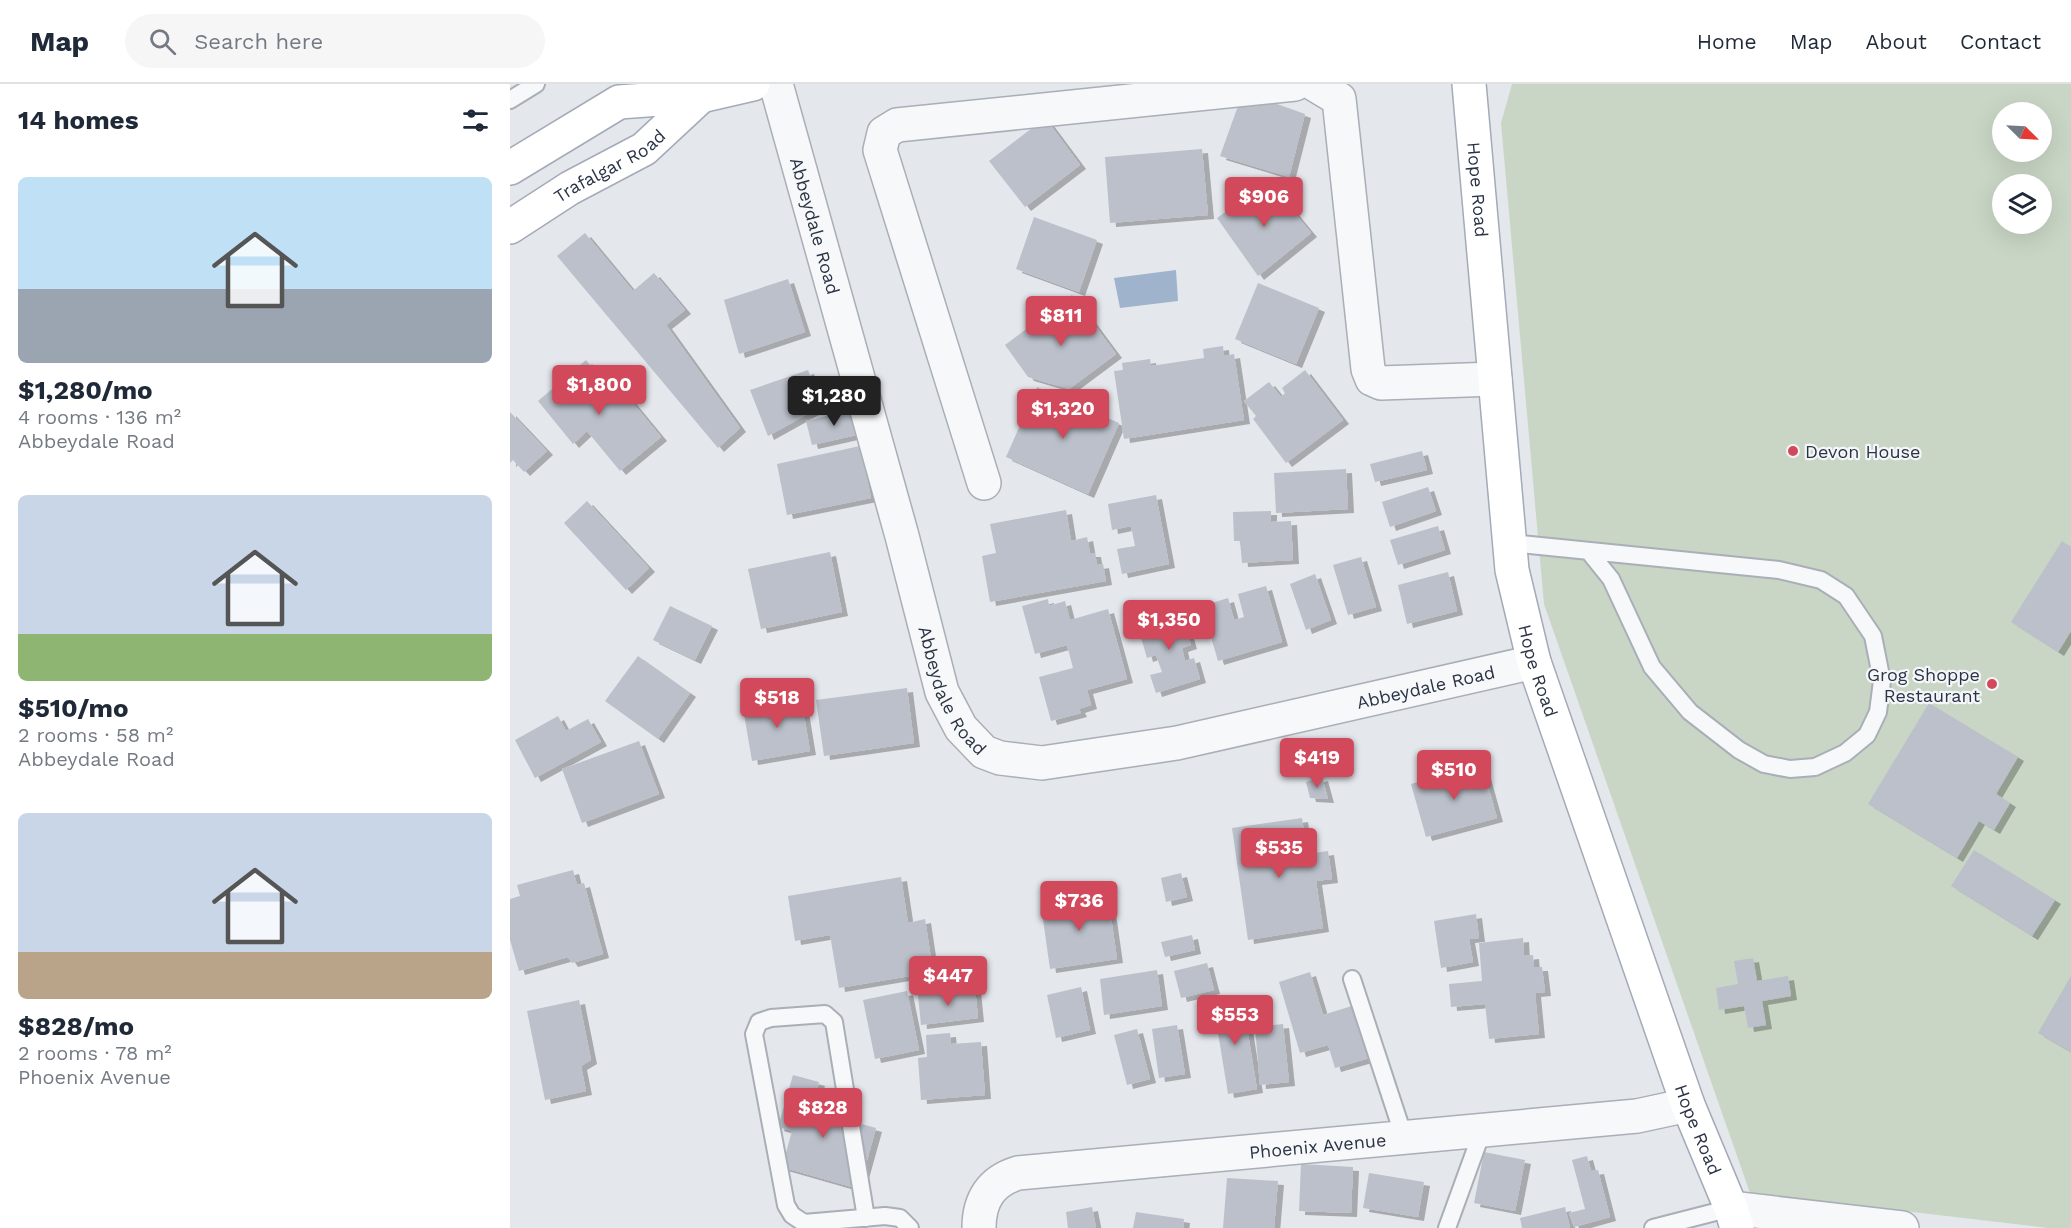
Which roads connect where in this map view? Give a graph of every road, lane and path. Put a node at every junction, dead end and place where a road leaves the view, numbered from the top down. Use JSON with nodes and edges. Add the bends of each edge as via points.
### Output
{"nodes":[{"id":1,"x":536,"y":84,"type":"edge"},
{"id":2,"x":753,"y":84,"type":"edge"},
{"id":3,"x":776,"y":84,"type":"edge"},
{"id":4,"x":1295,"y":84,"type":"edge"},
{"id":5,"x":1314,"y":84,"type":"edge"},
{"id":6,"x":1469,"y":84,"type":"edge"},
{"id":7,"x":701,"y":96,"type":"junction"},
{"id":8,"x":510,"y":100,"type":"edge"},
{"id":9,"x":510,"y":168,"type":"edge"},
{"id":10,"x":510,"y":227,"type":"edge"},
{"id":11,"x":1495,"y":379,"type":"junction"},
{"id":12,"x":984,"y":483,"type":"dead end"},
{"id":13,"x":1510,"y":543,"type":"junction"},
{"id":14,"x":1590,"y":553,"type":"junction"},
{"id":15,"x":1534,"y":662,"type":"junction"},
{"id":16,"x":1352,"y":979,"type":"dead end"},
{"id":17,"x":1688,"y":1105,"type":"junction"},
{"id":18,"x":1483,"y":1129,"type":"junction"},
{"id":19,"x":1404,"y":1137,"type":"junction"},
{"id":20,"x":866,"y":1218,"type":"junction"},
{"id":21,"x":1734,"y":1218,"type":"edge"},
{"id":22,"x":910,"y":1228,"type":"edge"},
{"id":23,"x":979,"y":1228,"type":"edge"},
{"id":24,"x":1447,"y":1228,"type":"edge"},
{"id":25,"x":1653,"y":1228,"type":"edge"},
{"id":26,"x":1902,"y":1228,"type":"edge"}],
"edges":[{"from":1,"to":8,"type":"lane"},
{"from":2,"to":7,"type":"main road","name":"Trafalgar Road"},
{"from":3,"to":15,"type":"street","name":"Abbeydale Road","via":[[942,692],[961,728],[984,752],[1042,763],[1178,743]]},
{"from":4,"to":12,"type":"street","via":[[897,125],[884,133],[880,150]]},
{"from":5,"to":11,"type":"street","via":[[1340,99],[1372,379],[1381,383]]},
{"from":6,"to":11,"type":"main road","name":"Hope Road"},
{"from":7,"to":9,"type":"main road","name":"Trafalgar Road","via":[[619,102]]},
{"from":7,"to":10,"type":"main road","name":"Trafalgar Road","via":[[645,149],[570,188]]},
{"from":11,"to":13,"type":"main road","name":"Hope Road"},
{"from":13,"to":14,"type":"lane"},
{"from":13,"to":15,"type":"main road","name":"Hope Road","via":[[1512,570]]},
{"from":14,"to":14,"type":"lane","via":[[1779,570],[1821,580],[1846,596],[1872,636],[1882,681],[1878,712],[1867,735],[1845,753],[1815,767],[1790,769],[1764,764],[1739,750],[1690,712],[1652,667],[1611,579]]},
{"from":15,"to":17,"type":"main road","name":"Hope Road"},
{"from":16,"to":19,"type":"lane"},
{"from":17,"to":18,"type":"street","name":"Phoenix Avenue","via":[[1636,1116]]},
{"from":17,"to":21,"type":"main road","name":"Hope Road"},
{"from":18,"to":19,"type":"street","name":"Phoenix Avenue"},
{"from":18,"to":24,"type":"lane"},
{"from":19,"to":23,"type":"street","name":"Phoenix Avenue","via":[[1018,1173],[992,1186],[983,1200]]},
{"from":20,"to":20,"type":"lane","via":[[804,1223],[786,1206],[754,1034],[759,1022],[825,1014],[834,1022]]},
{"from":20,"to":22,"type":"lane","via":[[900,1218]]},
{"from":21,"to":25,"type":"lane"},
{"from":21,"to":26,"type":"street"}]}
